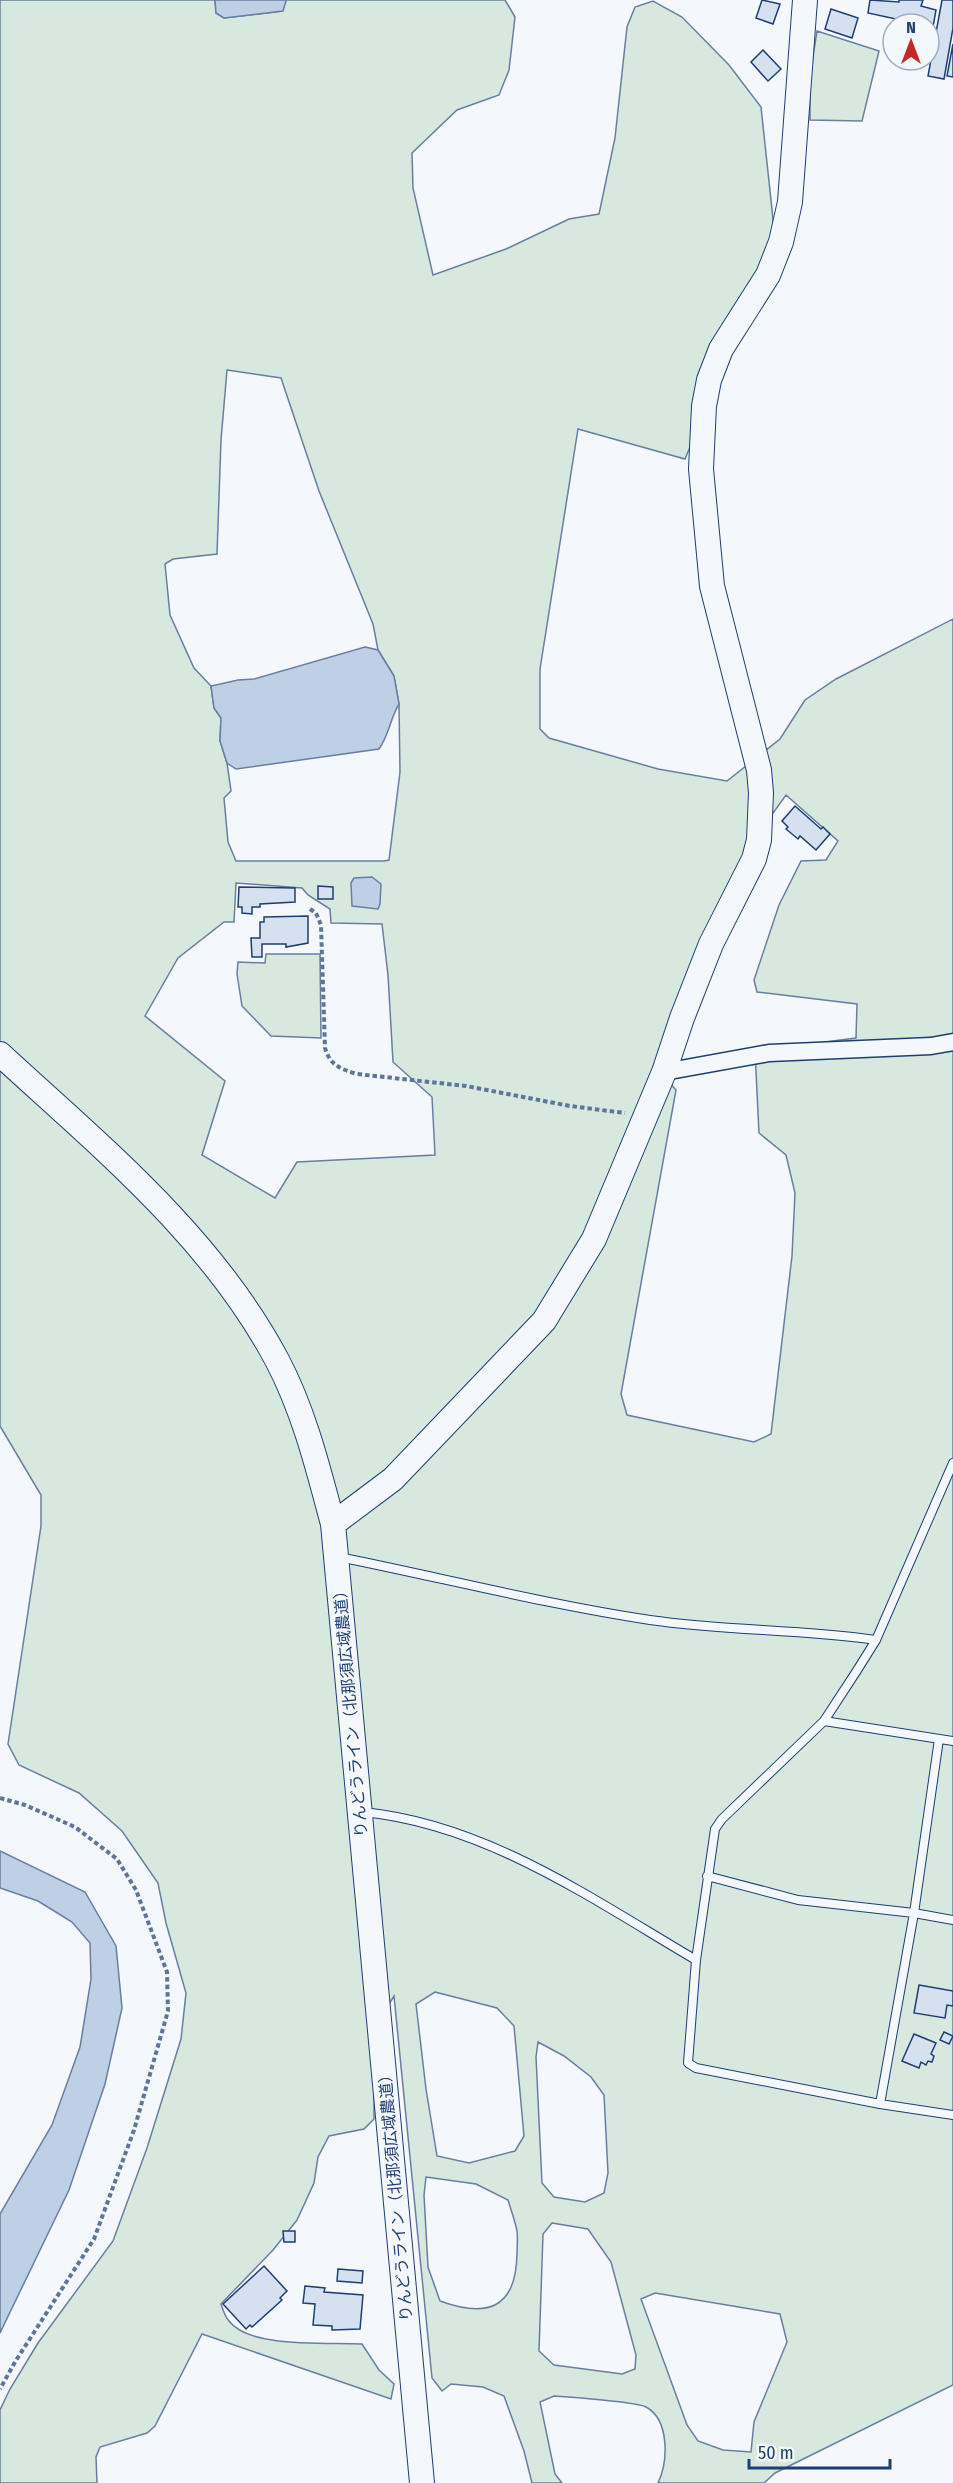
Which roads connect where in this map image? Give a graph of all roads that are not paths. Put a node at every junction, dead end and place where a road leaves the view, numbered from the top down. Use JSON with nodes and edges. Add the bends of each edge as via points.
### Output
{"nodes":[{"id":1,"x":805,"y":0,"type":"edge"},
{"id":2,"x":953,"y":1042,"type":"edge"},
{"id":3,"x":0,"y":1054,"type":"edge"},
{"id":4,"x":664,"y":1072,"type":"junction"},
{"id":5,"x":953,"y":1463,"type":"edge"},
{"id":6,"x":333,"y":1524,"type":"junction"},
{"id":7,"x":336,"y":1556,"type":"junction"},
{"id":8,"x":876,"y":1640,"type":"junction"},
{"id":9,"x":824,"y":1721,"type":"junction"},
{"id":10,"x":939,"y":1739,"type":"junction"},
{"id":11,"x":953,"y":1741,"type":"edge"},
{"id":12,"x":359,"y":1811,"type":"junction"},
{"id":13,"x":707,"y":1876,"type":"junction"},
{"id":14,"x":914,"y":1913,"type":"junction"},
{"id":15,"x":953,"y":1920,"type":"edge"},
{"id":16,"x":696,"y":1960,"type":"junction"},
{"id":17,"x":880,"y":2104,"type":"junction"},
{"id":18,"x":953,"y":2115,"type":"edge"},
{"id":19,"x":422,"y":2483,"type":"edge"}],
"edges":[{"from":1,"to":4,"type":"street","via":[[790,202],[781,242],[768,275],[721,350],[704,406],[701,469],[708,556],[712,586],[759,770],[759,840],[743,884],[707,955]]},
{"from":2,"to":4,"type":"street","via":[[769,1053]]},
{"from":3,"to":6,"type":"street","name":"りんどうライン（北那須広域農道）","via":[[183,1226],[226,1279],[278,1362],[303,1421]]},
{"from":4,"to":6,"type":"street","via":[[594,1239],[544,1321],[393,1479]]},
{"from":5,"to":8,"type":"lane"},
{"from":6,"to":7,"type":"street","name":"りんどうライン（北那須広域農道）"},
{"from":7,"to":8,"type":"lane","via":[[521,1597],[650,1620]]},
{"from":7,"to":12,"type":"street","name":"りんどうライン（北那須広域農道）"},
{"from":8,"to":9,"type":"lane"},
{"from":9,"to":10,"type":"lane"},
{"from":9,"to":13,"type":"lane","via":[[722,1819],[715,1829]]},
{"from":10,"to":11,"type":"lane"},
{"from":10,"to":14,"type":"lane"},
{"from":12,"to":16,"type":"lane","via":[[442,1827],[538,1867]]},
{"from":12,"to":19,"type":"street","name":"りんどうライン（北那須広域農道）"},
{"from":13,"to":14,"type":"lane","via":[[798,1900]]},
{"from":13,"to":16,"type":"lane"},
{"from":14,"to":15,"type":"lane"},
{"from":14,"to":17,"type":"lane"},
{"from":16,"to":17,"type":"lane","via":[[688,2063],[696,2068]]},
{"from":17,"to":18,"type":"lane"}]}
